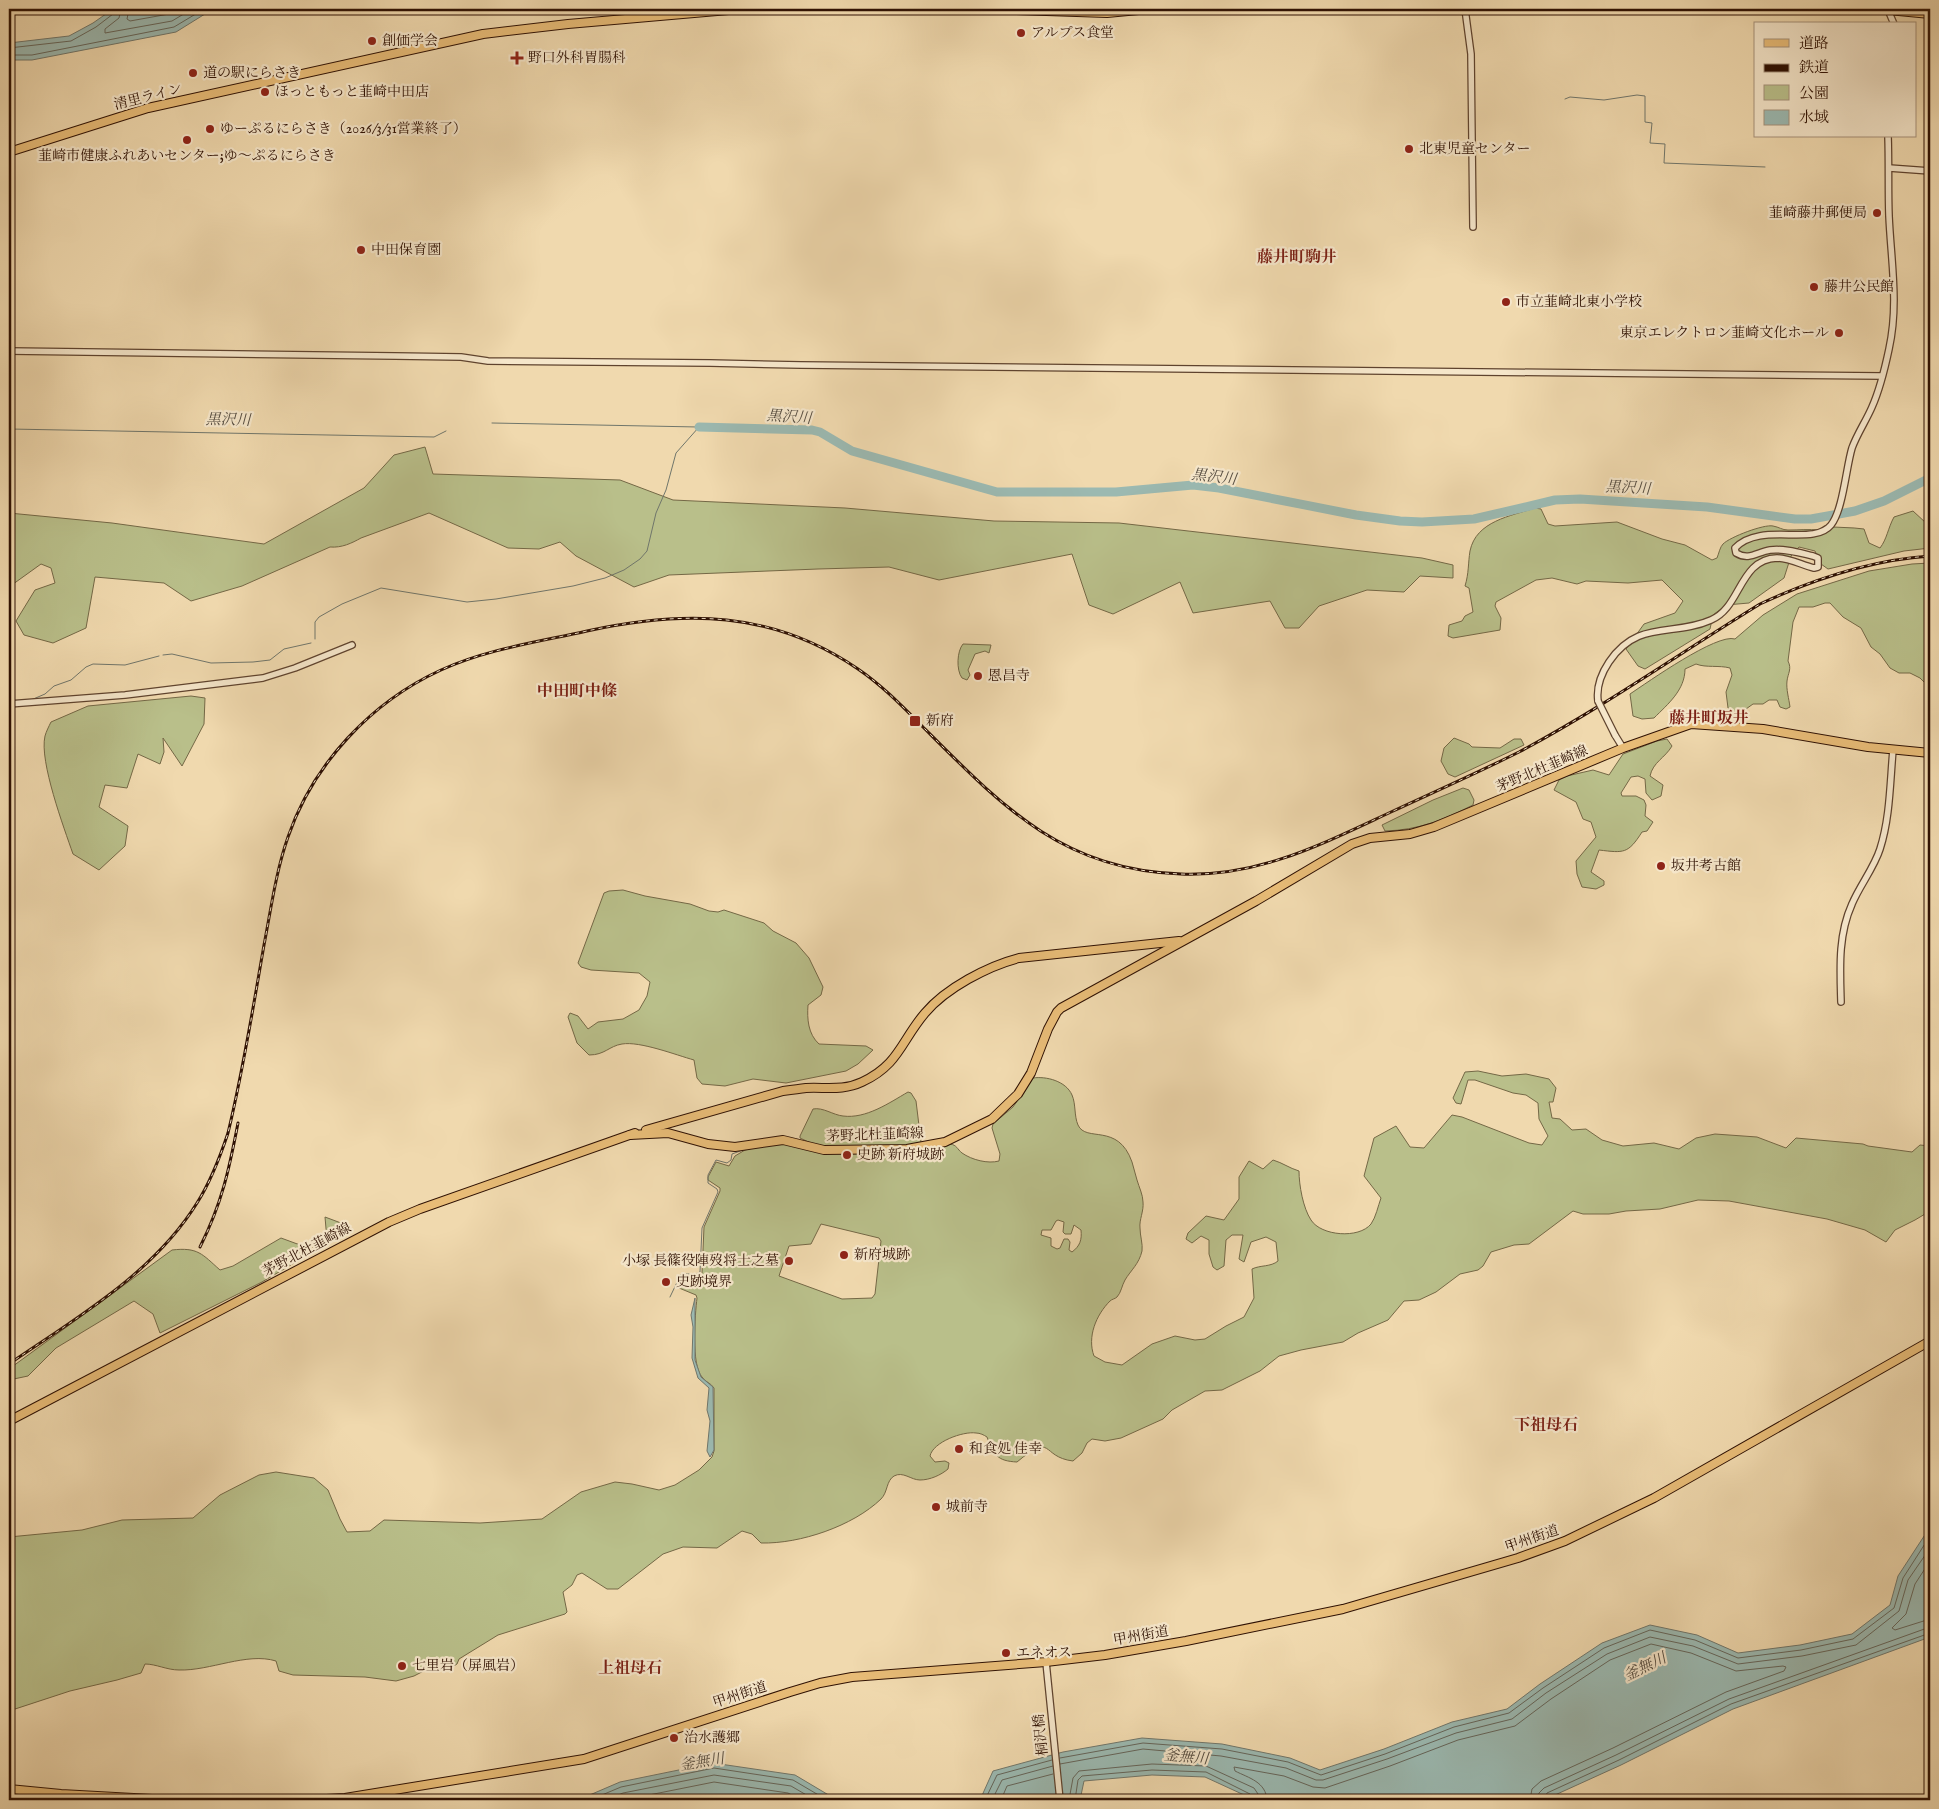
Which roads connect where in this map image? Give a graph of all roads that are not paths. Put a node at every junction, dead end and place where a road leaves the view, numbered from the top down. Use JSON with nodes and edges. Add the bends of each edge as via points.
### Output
{"nodes":[{"id":1,"x":740,"y":9,"type":"edge"},
{"id":2,"x":987,"y":9,"type":"edge"},
{"id":3,"x":1149,"y":9,"type":"edge"},
{"id":4,"x":1465,"y":9,"type":"edge"},
{"id":5,"x":1660,"y":9,"type":"edge"},
{"id":6,"x":1829,"y":9,"type":"edge"},
{"id":7,"x":1849,"y":9,"type":"edge"},
{"id":8,"x":1888,"y":10,"type":"edge"},
{"id":9,"x":1930,"y":14,"type":"edge"},
{"id":10,"x":1893,"y":22,"type":"edge"},
{"id":11,"x":1888,"y":138,"type":"edge"},
{"id":12,"x":9,"y":152,"type":"edge"},
{"id":13,"x":1889,"y":168,"type":"junction"},
{"id":14,"x":1930,"y":171,"type":"edge"},
{"id":15,"x":1474,"y":227,"type":"dead end"},
{"id":16,"x":9,"y":351,"type":"edge"},
{"id":17,"x":1882,"y":376,"type":"junction"},
{"id":18,"x":352,"y":644,"type":"dead end"},
{"id":19,"x":9,"y":704,"type":"edge"},
{"id":20,"x":1623,"y":748,"type":"junction"},
{"id":21,"x":1893,"y":750,"type":"junction"},
{"id":22,"x":1930,"y":752,"type":"edge"},
{"id":23,"x":1188,"y":939,"type":"junction"},
{"id":24,"x":1841,"y":1002,"type":"dead end"},
{"id":25,"x":630,"y":1135,"type":"junction"},
{"id":26,"x":1930,"y":1341,"type":"edge"},
{"id":27,"x":9,"y":1421,"type":"edge"},
{"id":28,"x":1046,"y":1664,"type":"junction"},
{"id":29,"x":9,"y":1789,"type":"edge"},
{"id":30,"x":170,"y":1800,"type":"edge"},
{"id":31,"x":308,"y":1800,"type":"edge"},
{"id":32,"x":1060,"y":1800,"type":"edge"}],
"edges":[{"from":1,"to":12,"type":"main road","name":"清里ライン","via":[[483,34],[148,108]]},
{"from":2,"to":3,"type":"main road","via":[[1107,13]]},
{"from":4,"to":15,"type":"street","via":[[1471,54]]},
{"from":5,"to":6,"type":"main road"},
{"from":7,"to":8,"type":"main road"},
{"from":8,"to":9,"type":"main road"},
{"from":8,"to":10,"type":"street"},
{"from":11,"to":13,"type":"street"},
{"from":13,"to":14,"type":"street"},
{"from":13,"to":17,"type":"street","via":[[1895,298],[1894,324]]},
{"from":16,"to":17,"type":"street","via":[[461,357],[488,361]]},
{"from":17,"to":20,"type":"street","bridge":true,"via":[[1853,446],[1838,512],[1831,525],[1815,534],[1774,533],[1736,547],[1736,553],[1744,557],[1769,550],[1814,556],[1818,558],[1818,567],[1769,559],[1751,570],[1729,606],[1718,617],[1628,641],[1617,651],[1598,686],[1598,701]]},
{"from":18,"to":19,"type":"street","via":[[289,670],[255,679],[125,695]]},
{"from":20,"to":21,"type":"main road","name":"茅野北杜韮崎線","via":[[1681,726],[1700,724],[1769,730]]},
{"from":20,"to":23,"type":"main road","name":"茅野北杜韮崎線","via":[[1434,827],[1352,844]]},
{"from":21,"to":22,"type":"main road","name":"茅野北杜韮崎線"},
{"from":21,"to":24,"type":"street","via":[[1885,832],[1851,906],[1840,945]]},
{"from":23,"to":25,"type":"main road","name":"茅野北杜韮崎線","via":[[1019,958],[1002,963],[936,1002],[889,1065],[861,1082],[846,1088],[783,1091]]},
{"from":23,"to":25,"type":"main road","name":"茅野北杜韮崎線","via":[[1057,1012],[1031,1073],[1018,1094],[992,1119],[945,1142],[907,1149],[824,1150],[783,1140],[736,1147],[708,1144],[668,1133]]},
{"from":25,"to":27,"type":"main road","name":"茅野北杜韮崎線","via":[[389,1222]]},
{"from":26,"to":28,"type":"main road","name":"甲州街道","via":[[1654,1498],[1565,1541],[1343,1609],[1186,1641]]},
{"from":28,"to":31,"type":"main road","name":"甲州街道","via":[[902,1672],[820,1682],[584,1759],[345,1798]]},
{"from":28,"to":32,"type":"street","name":"桐沢橋"},
{"from":29,"to":30,"type":"main road"}]}
